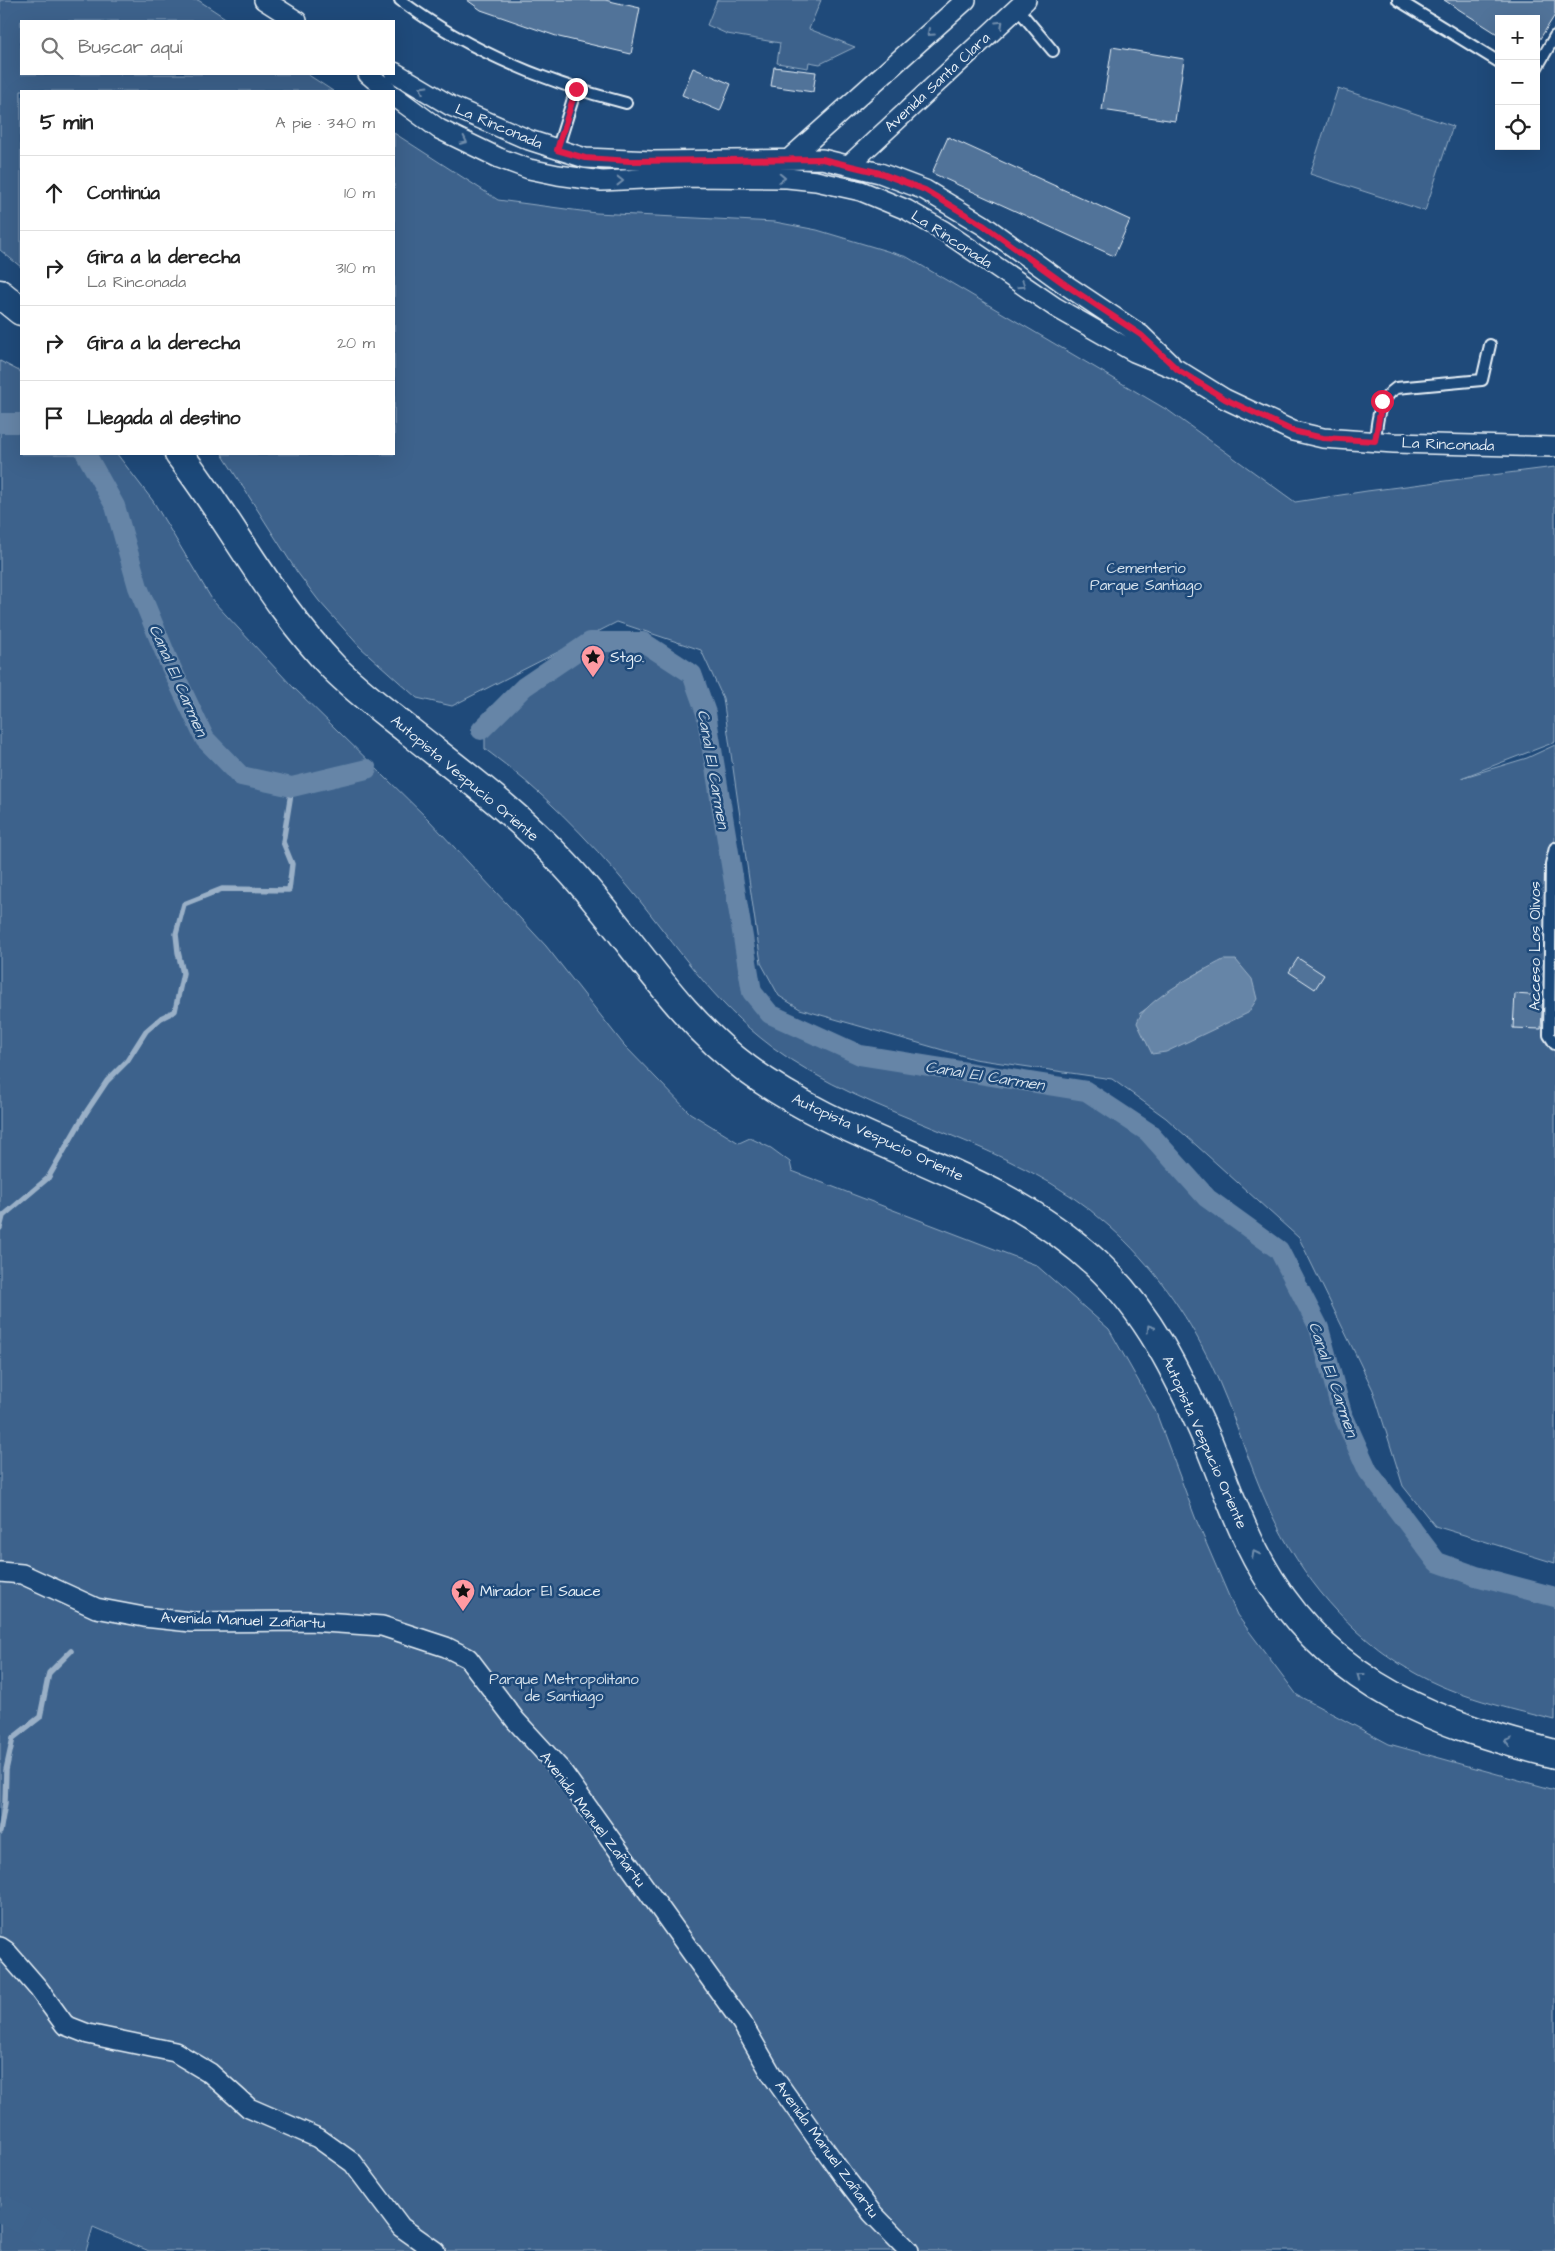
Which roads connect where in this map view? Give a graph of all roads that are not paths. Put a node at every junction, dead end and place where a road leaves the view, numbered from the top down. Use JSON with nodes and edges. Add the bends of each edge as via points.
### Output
{"nodes":[{"id":1,"x":264,"y":0,"type":"edge"},
{"id":2,"x":400,"y":0,"type":"edge"},
{"id":3,"x":966,"y":0,"type":"edge"},
{"id":4,"x":1398,"y":0,"type":"edge"},
{"id":5,"x":1021,"y":4,"type":"edge"},
{"id":6,"x":295,"y":20,"type":"edge"},
{"id":7,"x":1555,"y":36,"type":"edge"},
{"id":8,"x":1054,"y":51,"type":"dead end"},
{"id":9,"x":1496,"y":60,"type":"edge"},
{"id":10,"x":1540,"y":61,"type":"edge"},
{"id":11,"x":395,"y":73,"type":"edge"},
{"id":12,"x":369,"y":75,"type":"edge"},
{"id":13,"x":576,"y":89,"type":"junction"},
{"id":14,"x":387,"y":90,"type":"edge"},
{"id":15,"x":395,"y":97,"type":"edge"},
{"id":16,"x":626,"y":103,"type":"dead end"},
{"id":17,"x":451,"y":106,"type":"junction"},
{"id":18,"x":439,"y":129,"type":"junction"},
{"id":19,"x":557,"y":150,"type":"junction"},
{"id":20,"x":789,"y":159,"type":"junction"},
{"id":21,"x":849,"y":164,"type":"junction"},
{"id":22,"x":1012,"y":244,"type":"junction"},
{"id":23,"x":997,"y":268,"type":"junction"},
{"id":24,"x":0,"y":294,"type":"edge"},
{"id":25,"x":20,"y":310,"type":"edge"},
{"id":26,"x":1490,"y":345,"type":"dead end"},
{"id":27,"x":1178,"y":370,"type":"junction"},
{"id":28,"x":1375,"y":441,"type":"junction"},
{"id":29,"x":1555,"y":447,"type":"edge"},
{"id":30,"x":180,"y":455,"type":"edge"},
{"id":31,"x":1555,"y":848,"type":"edge"},
{"id":32,"x":1555,"y":1044,"type":"edge"},
{"id":33,"x":0,"y":1572,"type":"edge"},
{"id":34,"x":1555,"y":1754,"type":"edge"},
{"id":35,"x":0,"y":1947,"type":"edge"},
{"id":36,"x":435,"y":2251,"type":"edge"},
{"id":37,"x":910,"y":2251,"type":"edge"}],
"edges":[{"from":1,"to":6,"type":"street"},
{"from":2,"to":13,"type":"lane","via":[[483,53]]},
{"from":3,"to":20,"type":"street","one_way":true},
{"from":4,"to":9,"type":"lane"},
{"from":5,"to":8,"type":"lane"},
{"from":21,"to":5,"type":"street","name":"Avenida Santa Clara","one_way":true},
{"from":7,"to":10,"type":"lane"},
{"from":17,"to":11,"type":"street","name":"La Rinconada","one_way":true},
{"from":12,"to":14,"type":"street"},
{"from":13,"to":16,"type":"lane"},
{"from":13,"to":19,"type":"lane"},
{"from":15,"to":18,"type":"street","name":"La Rinconada"},
{"from":17,"to":18,"type":"street"},
{"from":17,"to":19,"type":"street","name":"La Rinconada"},
{"from":18,"to":23,"type":"street","name":"La Rinconada","one_way":true,"via":[[529,169],[573,177],[610,181],[683,177],[787,178],[844,187],[907,210],[957,239]]},
{"from":19,"to":20,"type":"street","name":"La Rinconada","via":[[585,158],[630,161]]},
{"from":20,"to":21,"type":"street","name":"La Rinconada","via":[[822,159]]},
{"from":21,"to":22,"type":"street","name":"La Rinconada","via":[[925,190]]},
{"from":22,"to":23,"type":"street"},
{"from":22,"to":27,"type":"street","name":"La Rinconada","via":[[1141,335]]},
{"from":23,"to":27,"type":"street","name":"La Rinconada","one_way":true,"via":[[1055,307],[1134,352]]},
{"from":24,"to":25,"type":"highway"},
{"from":26,"to":28,"type":"lane","via":[[1482,380],[1396,388],[1388,394],[1382,401]]},
{"from":27,"to":28,"type":"street","name":"La Rinconada","via":[[1225,399],[1293,431],[1323,438]]},
{"from":28,"to":29,"type":"street","name":"La Rinconada"},
{"from":34,"to":30,"type":"highway","name":"Autopista Vespucio Oriente","one_way":true,"via":[[1495,1738],[1418,1709],[1375,1686],[1336,1657],[1272,1584],[1250,1544],[1166,1353],[1133,1304],[1108,1275],[1059,1232],[1030,1212],[975,1182],[802,1104],[756,1076],[716,1044],[676,1002],[598,902],[543,842],[490,794],[359,691],[322,655],[278,600]]},
{"from":31,"to":32,"type":"lane","name":"Acceso Los Olivos","via":[[1550,864],[1549,1035]]},
{"from":33,"to":37,"type":"street","name":"Avenida Manuel Zañartu","via":[[22,1574],[96,1608],[144,1617],[191,1622],[309,1621],[382,1626],[446,1647],[468,1658],[516,1721],[561,1770],[742,2023],[772,2075],[843,2176],[872,2213]]},
{"from":35,"to":36,"type":"street","via":[[38,1988],[65,2024],[88,2034],[175,2052],[210,2073],[249,2108],[318,2138],[353,2163],[401,2227]]}]}
